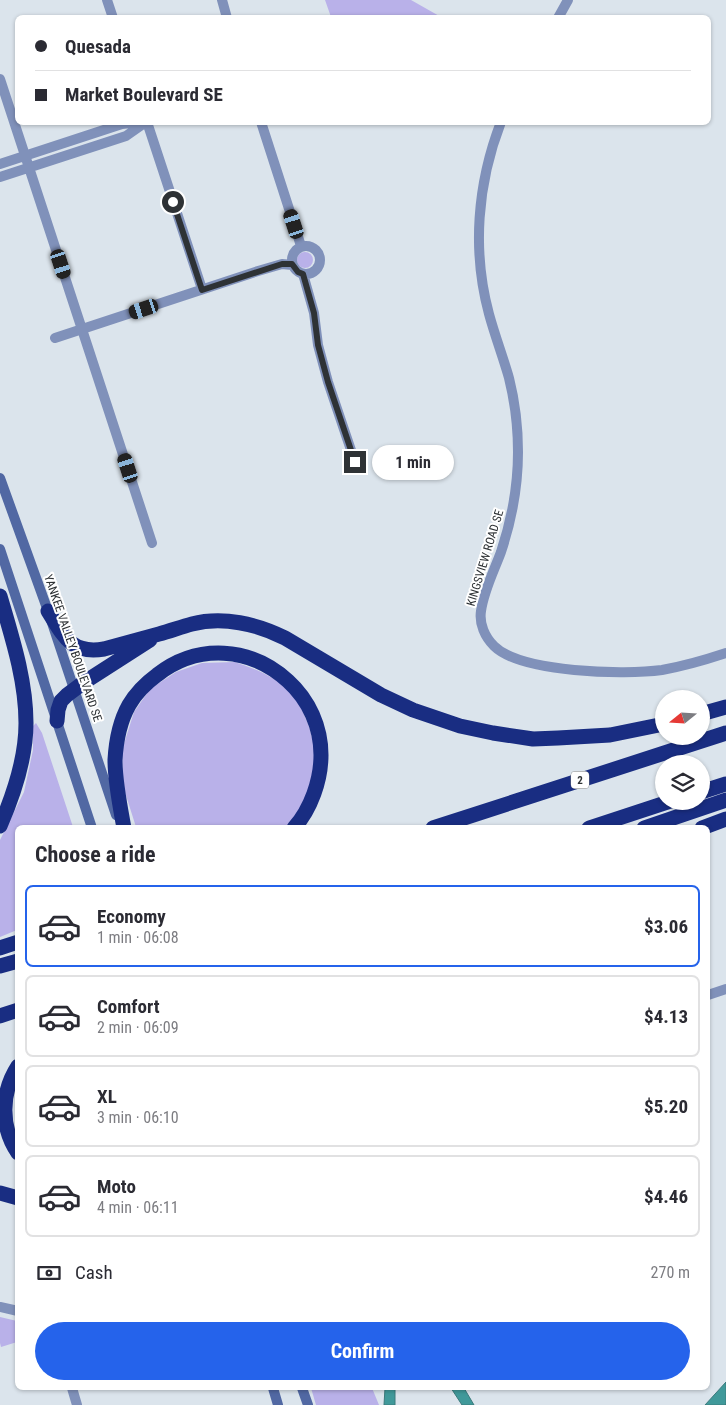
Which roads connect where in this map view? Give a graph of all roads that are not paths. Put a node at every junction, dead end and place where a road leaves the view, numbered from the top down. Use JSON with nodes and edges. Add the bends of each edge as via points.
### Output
{"nodes":[{"id":1,"x":107,"y":0,"type":"edge"},
{"id":2,"x":222,"y":0,"type":"edge"},
{"id":3,"x":568,"y":0,"type":"edge"},
{"id":4,"x":112,"y":15,"type":"edge"},
{"id":5,"x":226,"y":15,"type":"edge"},
{"id":6,"x":560,"y":15,"type":"edge"},
{"id":7,"x":0,"y":79,"type":"edge"},
{"id":8,"x":119,"y":125,"type":"edge"},
{"id":9,"x":142,"y":125,"type":"edge"},
{"id":10,"x":147,"y":125,"type":"edge"},
{"id":11,"x":262,"y":125,"type":"edge"},
{"id":12,"x":500,"y":125,"type":"edge"},
{"id":13,"x":25,"y":156,"type":"junction"},
{"id":14,"x":0,"y":164,"type":"edge"},
{"id":15,"x":28,"y":168,"type":"junction"},
{"id":16,"x":0,"y":178,"type":"edge"},
{"id":17,"x":301,"y":246,"type":"junction"},
{"id":18,"x":292,"y":264,"type":"junction"},
{"id":19,"x":303,"y":274,"type":"junction"},
{"id":20,"x":202,"y":290,"type":"junction"},
{"id":21,"x":82,"y":329,"type":"junction"},
{"id":22,"x":55,"y":338,"type":"dead end"},
{"id":23,"x":355,"y":462,"type":"dead end"},
{"id":24,"x":0,"y":478,"type":"edge"},
{"id":25,"x":152,"y":543,"type":"dead end"},
{"id":26,"x":0,"y":549,"type":"edge"},
{"id":27,"x":0,"y":596,"type":"edge"},
{"id":28,"x":48,"y":611,"type":"junction"},
{"id":29,"x":160,"y":634,"type":"junction"},
{"id":30,"x":726,"y":654,"type":"edge"},
{"id":31,"x":74,"y":690,"type":"junction"},
{"id":32,"x":726,"y":707,"type":"edge"},
{"id":33,"x":710,"y":711,"type":"edge"},
{"id":34,"x":57,"y":721,"type":"junction"},
{"id":35,"x":655,"y":726,"type":"edge"},
{"id":36,"x":726,"y":733,"type":"edge"},
{"id":37,"x":726,"y":784,"type":"edge"},
{"id":38,"x":710,"y":789,"type":"edge"},
{"id":39,"x":726,"y":800,"type":"edge"},
{"id":40,"x":655,"y":806,"type":"edge"},
{"id":41,"x":726,"y":818,"type":"edge"},
{"id":42,"x":91,"y":825,"type":"edge"},
{"id":43,"x":119,"y":825,"type":"edge"},
{"id":44,"x":124,"y":825,"type":"edge"},
{"id":45,"x":296,"y":825,"type":"edge"},
{"id":46,"x":442,"y":825,"type":"edge"},
{"id":47,"x":598,"y":825,"type":"edge"},
{"id":48,"x":653,"y":825,"type":"edge"},
{"id":49,"x":709,"y":825,"type":"edge"},
{"id":50,"x":0,"y":826,"type":"edge"},
{"id":51,"x":15,"y":943,"type":"edge"},
{"id":52,"x":0,"y":948,"type":"edge"},
{"id":53,"x":15,"y":961,"type":"edge"},
{"id":54,"x":0,"y":966,"type":"edge"},
{"id":55,"x":726,"y":989,"type":"edge"},
{"id":56,"x":710,"y":994,"type":"edge"},
{"id":57,"x":15,"y":1011,"type":"edge"},
{"id":58,"x":0,"y":1016,"type":"edge"},
{"id":59,"x":15,"y":1072,"type":"edge"},
{"id":60,"x":15,"y":1147,"type":"edge"},
{"id":61,"x":0,"y":1193,"type":"edge"},
{"id":62,"x":15,"y":1197,"type":"edge"},
{"id":63,"x":0,"y":1307,"type":"edge"},
{"id":64,"x":15,"y":1310,"type":"edge"},
{"id":65,"x":73,"y":1390,"type":"edge"},
{"id":66,"x":274,"y":1390,"type":"edge"},
{"id":67,"x":303,"y":1390,"type":"edge"},
{"id":68,"x":78,"y":1405,"type":"edge"},
{"id":69,"x":278,"y":1405,"type":"edge"},
{"id":70,"x":308,"y":1405,"type":"edge"}],
"edges":[{"from":1,"to":4,"type":"street"},
{"from":2,"to":5,"type":"street"},
{"from":3,"to":6,"type":"street"},
{"from":7,"to":13,"type":"street"},
{"from":8,"to":13,"type":"street"},
{"from":9,"to":15,"type":"street","via":[[126,136]]},
{"from":10,"to":20,"type":"street"},
{"from":11,"to":17,"type":"street"},
{"from":12,"to":30,"type":"street","name":"KINGSVIEW ROAD SE","via":[[486,167],[478,234],[489,313],[514,403],[518,451],[510,520],[481,611],[483,630],[494,647],[504,654],[549,667],[594,672],[673,668]]},
{"from":13,"to":14,"type":"street"},
{"from":13,"to":15,"type":"street"},
{"from":15,"to":16,"type":"street"},
{"from":15,"to":21,"type":"street"},
{"from":17,"to":18,"type":"street","via":[[293,253]]},
{"from":17,"to":19,"type":"street","via":[[312,247],[320,260],[313,273]]},
{"from":18,"to":19,"type":"street"},
{"from":18,"to":20,"type":"street","via":[[282,264]]},
{"from":19,"to":23,"type":"street","via":[[328,382]]},
{"from":20,"to":21,"type":"street"},
{"from":21,"to":22,"type":"street"},
{"from":21,"to":25,"type":"street"},
{"from":24,"to":28,"type":"main road","name":"YANKEE VALLEY BOULEVARD SE"},
{"from":26,"to":34,"type":"main road"},
{"from":27,"to":50,"type":"highway","via":[[22,682],[26,721],[19,774]]},
{"from":28,"to":29,"type":"highway","via":[[68,641],[81,649],[104,649]]},
{"from":28,"to":31,"type":"main road","name":"YANKEE VALLEY BOULEVARD SE"},
{"from":29,"to":31,"type":"highway"},
{"from":29,"to":35,"type":"highway","via":[[217,621],[270,631],[413,710],[493,733],[558,738],[610,735]]},
{"from":31,"to":34,"type":"highway","via":[[61,701]]},
{"from":31,"to":43,"type":"main road","name":"YANKEE VALLEY BOULEVARD SE"},
{"from":32,"to":33,"type":"highway"},
{"from":34,"to":42,"type":"main road"},
{"from":36,"to":46,"type":"highway","number":"2"},
{"from":37,"to":38,"type":"highway"},
{"from":39,"to":48,"type":"highway"},
{"from":40,"to":47,"type":"highway"},
{"from":41,"to":49,"type":"highway"},
{"from":44,"to":45,"type":"highway","via":[[115,761],[120,730],[129,706],[148,682],[171,665],[216,653],[252,658],[265,664],[294,686],[312,713],[318,728],[321,763],[313,795]]},
{"from":51,"to":52,"type":"highway"},
{"from":53,"to":54,"type":"highway"},
{"from":55,"to":56,"type":"street"},
{"from":57,"to":58,"type":"highway"},
{"from":59,"to":60,"type":"highway","via":[[8,1085],[4,1112],[7,1130]]},
{"from":61,"to":62,"type":"highway"},
{"from":63,"to":64,"type":"street"},
{"from":65,"to":68,"type":"street"},
{"from":66,"to":69,"type":"main road"},
{"from":67,"to":70,"type":"main road"}]}
